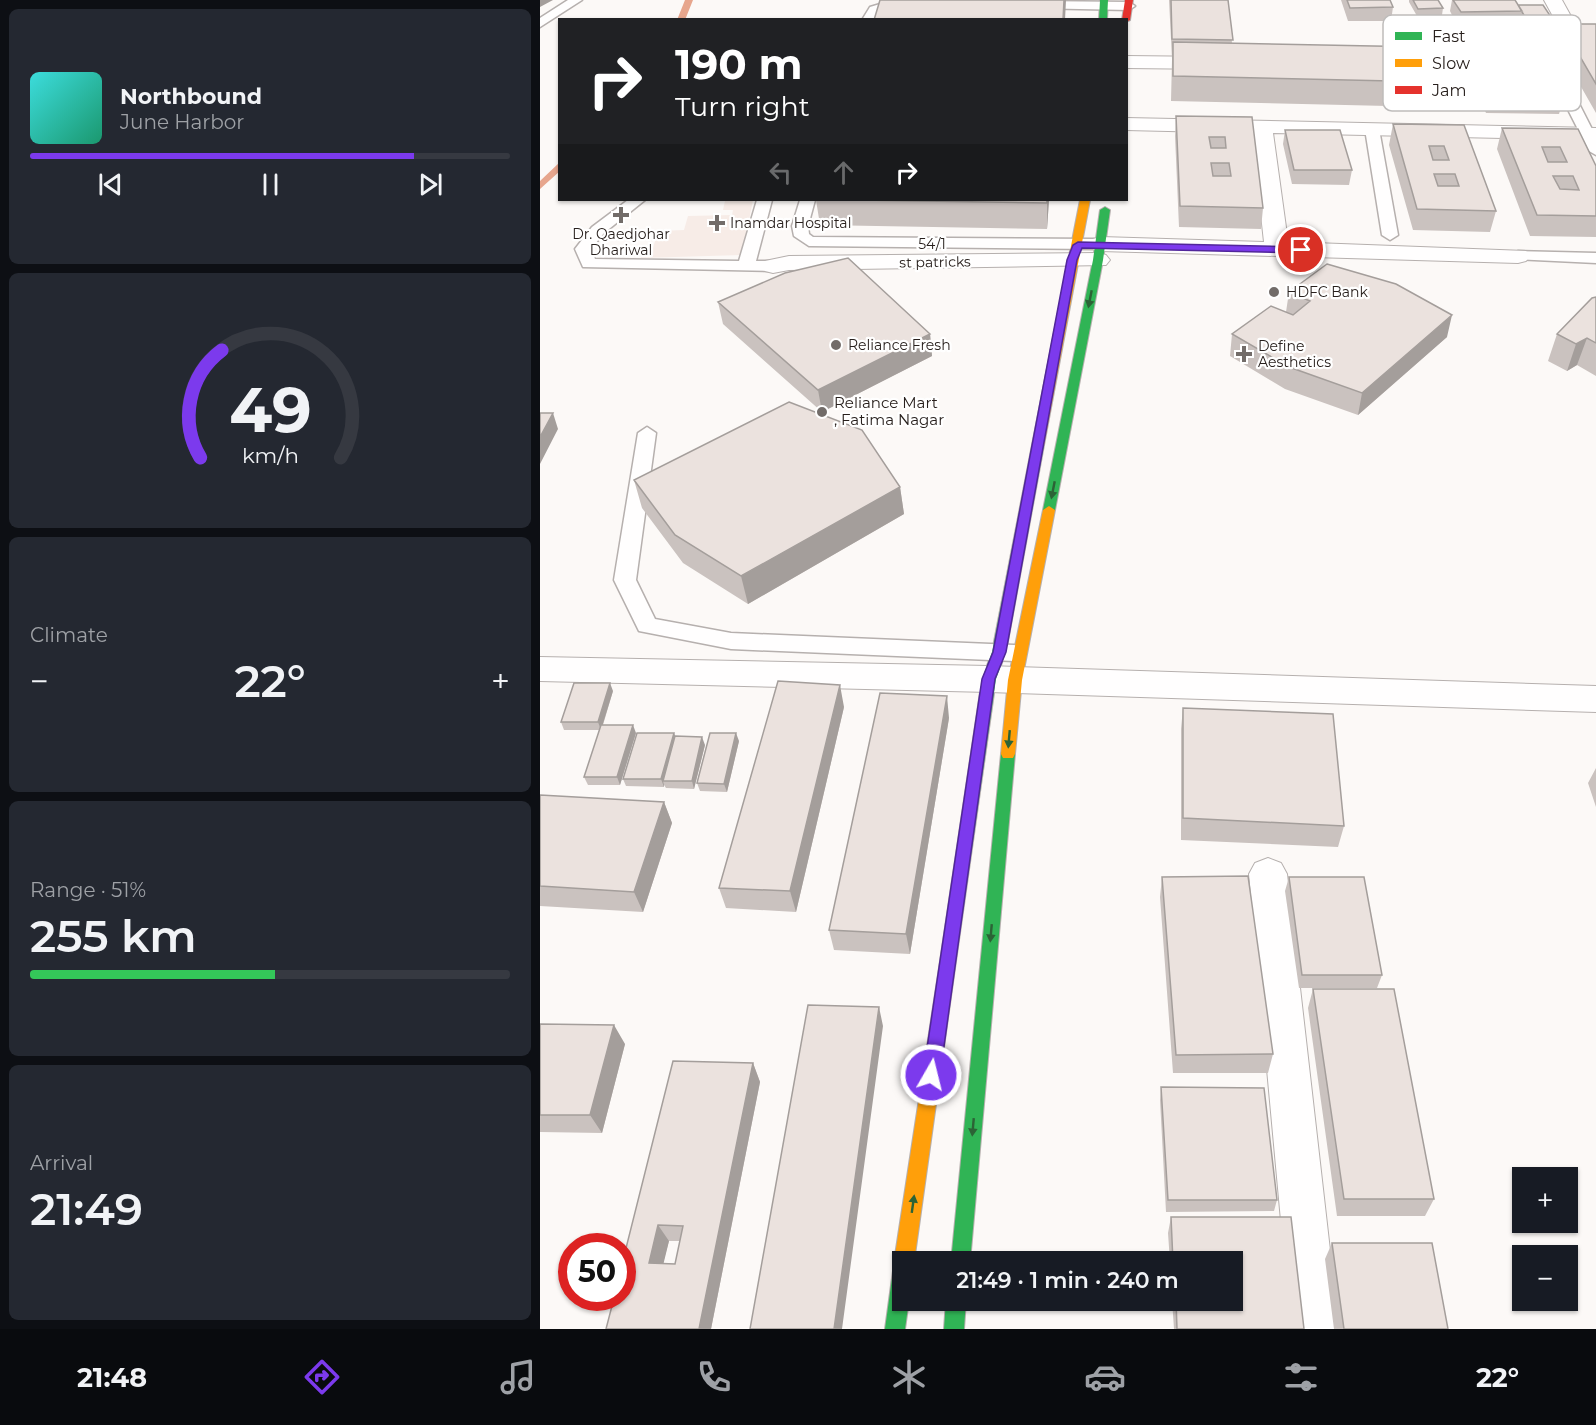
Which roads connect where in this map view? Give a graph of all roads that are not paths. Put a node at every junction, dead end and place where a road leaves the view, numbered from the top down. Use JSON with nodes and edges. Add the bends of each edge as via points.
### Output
{"nodes":[{"id":1,"x":576,"y":0,"type":"edge"},
{"id":2,"x":1553,"y":0,"type":"edge"},
{"id":3,"x":922,"y":5,"type":"edge"},
{"id":4,"x":1025,"y":5,"type":"edge"},
{"id":5,"x":1104,"y":8,"type":"edge"},
{"id":6,"x":1128,"y":9,"type":"edge"},
{"id":7,"x":1561,"y":15,"type":"edge"},
{"id":8,"x":868,"y":18,"type":"edge"},
{"id":9,"x":540,"y":23,"type":"edge"},
{"id":10,"x":1128,"y":62,"type":"edge"},
{"id":11,"x":1230,"y":64,"type":"edge"},
{"id":12,"x":1578,"y":111,"type":"edge"},
{"id":13,"x":1128,"y":124,"type":"edge"},
{"id":14,"x":1262,"y":127,"type":"junction"},
{"id":15,"x":1372,"y":129,"type":"junction"},
{"id":16,"x":1594,"y":140,"type":"edge"},
{"id":17,"x":636,"y":201,"type":"edge"},
{"id":18,"x":765,"y":201,"type":"edge"},
{"id":19,"x":807,"y":201,"type":"edge"},
{"id":20,"x":1085,"y":201,"type":"edge"},
{"id":21,"x":1106,"y":201,"type":"edge"},
{"id":22,"x":1390,"y":235,"type":"dead end"},
{"id":23,"x":1277,"y":249,"type":"junction"},
{"id":24,"x":1087,"y":252,"type":"junction"},
{"id":25,"x":1518,"y":256,"type":"joint"},
{"id":26,"x":1596,"y":258,"type":"edge"},
{"id":27,"x":746,"y":266,"type":"junction"},
{"id":28,"x":773,"y":266,"type":"joint"},
{"id":29,"x":647,"y":433,"type":"dead end"},
{"id":30,"x":1006,"y":666,"type":"junction"},
{"id":31,"x":540,"y":669,"type":"edge"},
{"id":32,"x":1596,"y":699,"type":"edge"},
{"id":33,"x":1268,"y":874,"type":"dead end"},
{"id":34,"x":906,"y":1251,"type":"edge"},
{"id":35,"x":961,"y":1251,"type":"edge"},
{"id":36,"x":897,"y":1311,"type":"edge"},
{"id":37,"x":955,"y":1311,"type":"edge"},
{"id":38,"x":895,"y":1329,"type":"edge"},
{"id":39,"x":954,"y":1329,"type":"edge"},
{"id":40,"x":1315,"y":1329,"type":"edge"}],
"edges":[{"from":1,"to":9,"type":"lane"},
{"from":2,"to":7,"type":"street"},
{"from":3,"to":8,"type":"lane","via":[[880,6],[870,12]]},
{"from":4,"to":5,"type":"lane"},
{"from":5,"to":6,"type":"lane"},
{"from":10,"to":11,"type":"street"},
{"from":12,"to":16,"type":"lane"},
{"from":13,"to":14,"type":"street"},
{"from":14,"to":15,"type":"street"},
{"from":14,"to":23,"type":"street"},
{"from":15,"to":16,"type":"street"},
{"from":15,"to":22,"type":"lane"},
{"from":17,"to":27,"type":"lane","via":[[598,230],[583,249],[589,264]]},
{"from":18,"to":27,"type":"lane"},
{"from":19,"to":24,"type":"lane","name":"54/1","via":[[800,226],[802,236],[809,241]]},
{"from":20,"to":24,"type":"main road"},
{"from":21,"to":24,"type":"main road"},
{"from":23,"to":24,"type":"street","name":"st patricks"},
{"from":23,"to":25,"type":"street","name":"st patricks"},
{"from":24,"to":28,"type":"street","name":"st patricks"},
{"from":24,"to":30,"type":"main road"},
{"from":24,"to":30,"type":"main road","one_way":true},
{"from":25,"to":26,"type":"lane"},
{"from":27,"to":28,"type":"lane"},
{"from":29,"to":30,"type":"lane","via":[[625,580],[647,625],[730,641]]},
{"from":30,"to":31,"type":"street"},
{"from":30,"to":32,"type":"street"},
{"from":34,"to":30,"type":"main road","one_way":true},
{"from":30,"to":35,"type":"main road","one_way":true},
{"from":33,"to":40,"type":"street"},
{"from":36,"to":38,"type":"main road"},
{"from":37,"to":39,"type":"main road"}]}
